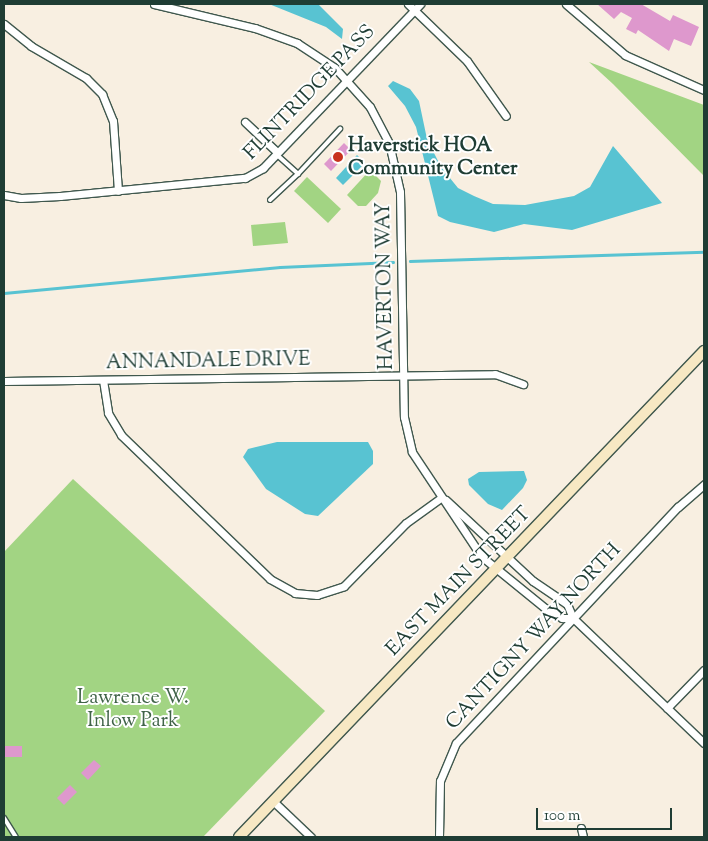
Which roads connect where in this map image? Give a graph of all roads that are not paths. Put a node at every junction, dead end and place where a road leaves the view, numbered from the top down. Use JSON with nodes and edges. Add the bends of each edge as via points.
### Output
{"nodes":[{"id":1,"x":154,"y":4,"type":"edge"},
{"id":2,"x":408,"y":4,"type":"edge"},
{"id":3,"x":566,"y":4,"type":"edge"},
{"id":4,"x":417,"y":7,"type":"edge"},
{"id":5,"x":4,"y":24,"type":"edge"},
{"id":6,"x":347,"y":79,"type":"junction"},
{"id":7,"x":704,"y":90,"type":"edge"},
{"id":8,"x":506,"y":116,"type":"dead end"},
{"id":9,"x":245,"y":122,"type":"dead end"},
{"id":10,"x":340,"y":129,"type":"dead end"},
{"id":11,"x":277,"y":153,"type":"junction"},
{"id":12,"x":298,"y":174,"type":"junction"},
{"id":13,"x":118,"y":191,"type":"junction"},
{"id":14,"x":4,"y":195,"type":"edge"},
{"id":15,"x":270,"y":200,"type":"dead end"},
{"id":16,"x":704,"y":352,"type":"edge"},
{"id":17,"x":403,"y":375,"type":"junction"},
{"id":18,"x":103,"y":380,"type":"junction"},
{"id":19,"x":4,"y":381,"type":"edge"},
{"id":20,"x":523,"y":384,"type":"dead end"},
{"id":21,"x":704,"y":484,"type":"edge"},
{"id":22,"x":442,"y":497,"type":"junction"},
{"id":23,"x":508,"y":556,"type":"junction"},
{"id":24,"x":496,"y":569,"type":"junction"},
{"id":25,"x":573,"y":618,"type":"junction"},
{"id":26,"x":704,"y":670,"type":"edge"},
{"id":27,"x":667,"y":708,"type":"junction"},
{"id":28,"x":704,"y":743,"type":"edge"},
{"id":29,"x":273,"y":801,"type":"junction"},
{"id":30,"x":4,"y":818,"type":"edge"},
{"id":31,"x":581,"y":828,"type":"dead end"},
{"id":32,"x":16,"y":837,"type":"edge"},
{"id":33,"x":239,"y":837,"type":"edge"},
{"id":34,"x":311,"y":837,"type":"edge"},
{"id":35,"x":439,"y":837,"type":"edge"},
{"id":36,"x":583,"y":837,"type":"edge"}],
"edges":[{"from":1,"to":6,"type":"street","name":"HAVERTON WAY","via":[[290,40],[319,56]]},
{"from":2,"to":4,"type":"street"},
{"from":3,"to":7,"type":"street","via":[[626,55]]},
{"from":4,"to":6,"type":"street","name":"FLINTRIDGE PASS"},
{"from":4,"to":8,"type":"street","via":[[467,62]]},
{"from":5,"to":13,"type":"street","via":[[31,46],[86,78],[102,94],[113,121]]},
{"from":6,"to":11,"type":"street","name":"FLINTRIDGE PASS"},
{"from":6,"to":17,"type":"street","name":"HAVERTON WAY","via":[[378,121],[393,153],[398,177],[402,210]]},
{"from":9,"to":11,"type":"street"},
{"from":10,"to":12,"type":"lane"},
{"from":11,"to":12,"type":"lane"},
{"from":11,"to":13,"type":"street","name":"FLINTRIDGE PASS","via":[[257,172],[240,180]]},
{"from":12,"to":15,"type":"lane"},
{"from":13,"to":14,"type":"street","name":"FLINTRIDGE PASS","via":[[21,198]]},
{"from":16,"to":23,"type":"main road","name":"EAST MAIN STREET"},
{"from":17,"to":18,"type":"street","name":"ANNANDALE DRIVE"},
{"from":17,"to":20,"type":"street","name":"ANNANDALE DRIVE","via":[[495,374]]},
{"from":17,"to":22,"type":"street","name":"HAVERTON WAY","via":[[404,417],[409,443],[422,471]]},
{"from":18,"to":19,"type":"street","name":"ANNANDALE DRIVE"},
{"from":18,"to":22,"type":"street","via":[[108,413],[126,441],[270,579],[288,590],[308,595],[332,592],[344,586],[406,523]]},
{"from":21,"to":25,"type":"street","name":"CANTIGNY WAY NORTH"},
{"from":22,"to":23,"type":"street","name":"HAVERTON WAY"},
{"from":22,"to":24,"type":"street","name":"HAVERTON WAY","via":[[462,530]]},
{"from":23,"to":24,"type":"main road","name":"EAST MAIN STREET"},
{"from":23,"to":25,"type":"street","name":"HAVERTON WAY","via":[[533,581],[567,604]]},
{"from":24,"to":25,"type":"street","name":"HAVERTON WAY","via":[[556,616]]},
{"from":24,"to":29,"type":"main road","name":"EAST MAIN STREET"},
{"from":25,"to":27,"type":"street","name":"HAVERTON WAY"},
{"from":25,"to":35,"type":"street","name":"CANTIGNY WAY NORTH","via":[[456,742],[440,781]]},
{"from":26,"to":27,"type":"street"},
{"from":27,"to":28,"type":"street","name":"HAVERTON WAY"},
{"from":29,"to":33,"type":"main road","name":"EAST MAIN STREET"},
{"from":29,"to":34,"type":"street"},
{"from":30,"to":32,"type":"lane"},
{"from":31,"to":36,"type":"street"}]}
